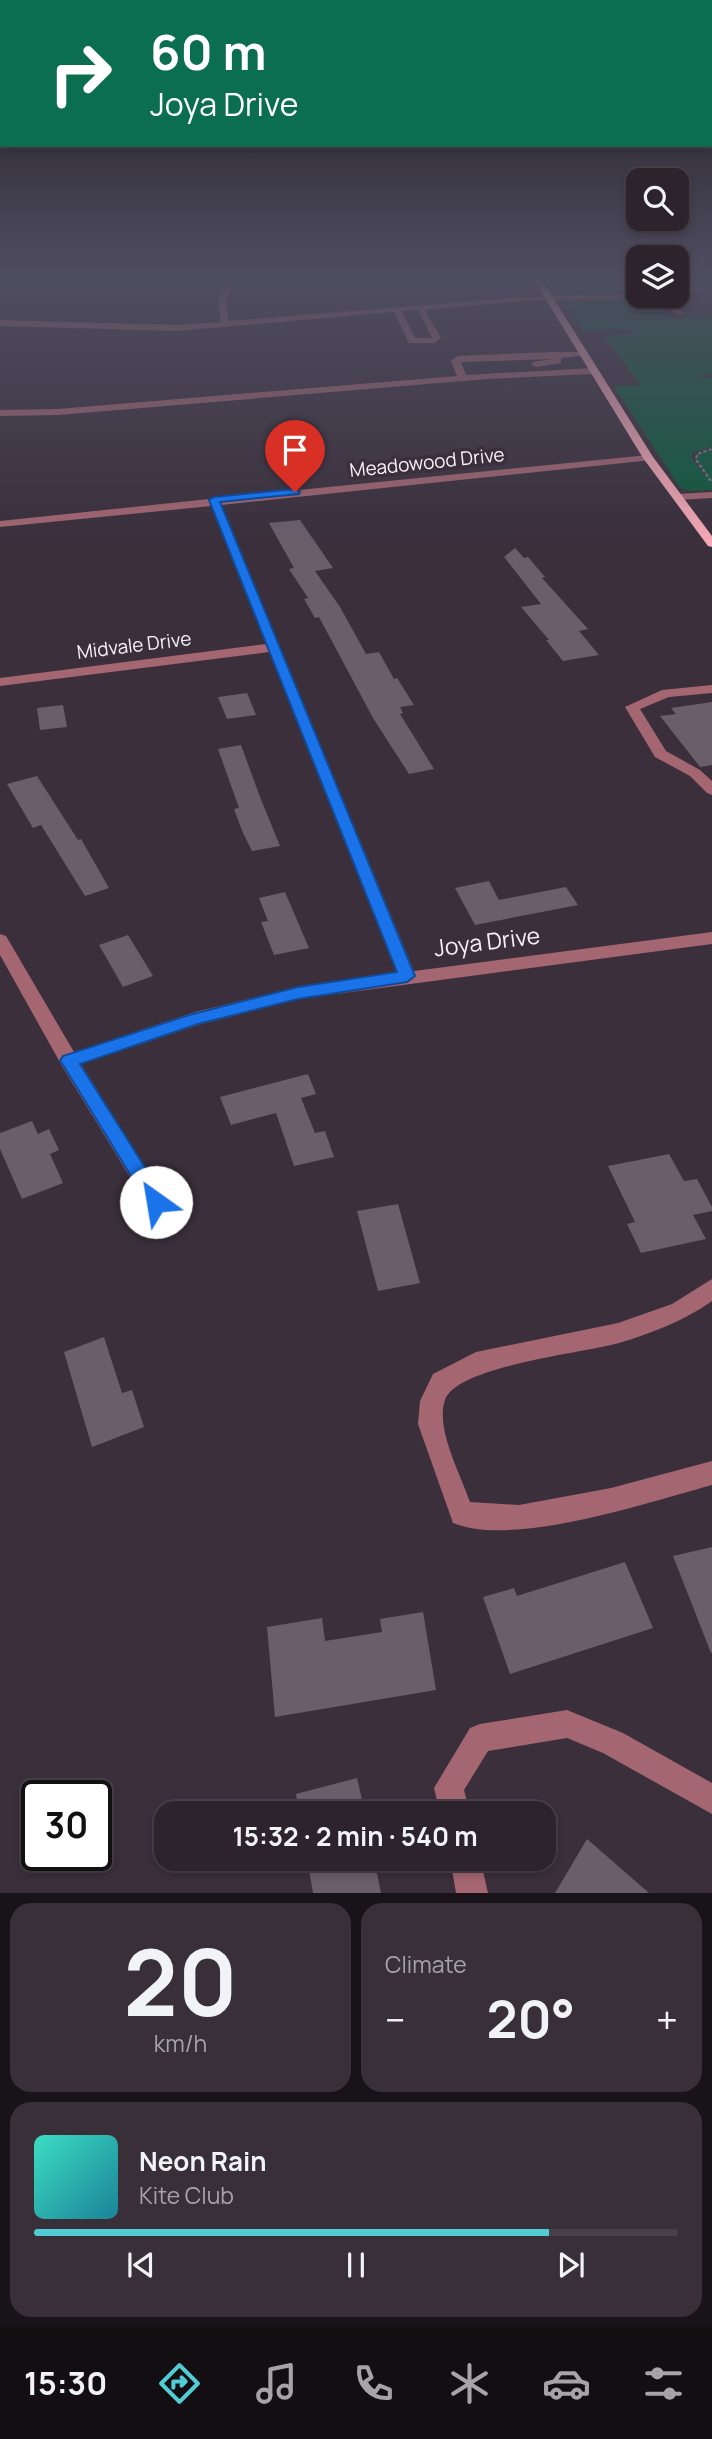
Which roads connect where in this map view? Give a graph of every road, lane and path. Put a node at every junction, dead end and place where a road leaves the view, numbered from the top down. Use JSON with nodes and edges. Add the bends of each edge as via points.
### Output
{"nodes":[{"id":1,"x":459,"y":368,"type":"edge"},
{"id":2,"x":592,"y":368,"type":"edge"},
{"id":3,"x":593,"y":371,"type":"junction"},
{"id":4,"x":463,"y":378,"type":"junction"},
{"id":5,"x":0,"y":413,"type":"edge"},
{"id":6,"x":712,"y":449,"type":"edge"},
{"id":7,"x":648,"y":458,"type":"junction"},
{"id":8,"x":712,"y":482,"type":"edge"},
{"id":9,"x":712,"y":495,"type":"edge"},
{"id":10,"x":677,"y":497,"type":"junction"},
{"id":11,"x":214,"y":500,"type":"junction"},
{"id":12,"x":0,"y":524,"type":"edge"},
{"id":13,"x":712,"y":544,"type":"edge"},
{"id":14,"x":274,"y":646,"type":"junction"},
{"id":15,"x":0,"y":682,"type":"edge"},
{"id":16,"x":712,"y":689,"type":"edge"},
{"id":17,"x":712,"y":790,"type":"edge"},
{"id":18,"x":712,"y":938,"type":"edge"},
{"id":19,"x":0,"y":940,"type":"edge"},
{"id":20,"x":407,"y":976,"type":"junction"},
{"id":21,"x":69,"y":1061,"type":"junction"},
{"id":22,"x":156,"y":1202,"type":"dead end"},
{"id":23,"x":712,"y":1289,"type":"edge"},
{"id":24,"x":712,"y":1474,"type":"edge"},
{"id":25,"x":712,"y":1799,"type":"edge"},
{"id":26,"x":452,"y":1801,"type":"edge"},
{"id":27,"x":468,"y":1871,"type":"edge"},
{"id":28,"x":472,"y":1893,"type":"edge"}],
"edges":[{"from":1,"to":4,"type":"street"},
{"from":2,"to":3,"type":"main road"},
{"from":3,"to":4,"type":"street"},
{"from":3,"to":7,"type":"main road"},
{"from":4,"to":5,"type":"street","via":[[99,410]]},
{"from":6,"to":8,"type":"path","via":[[697,454],[696,460]]},
{"from":7,"to":10,"type":"main road"},
{"from":7,"to":11,"type":"street","name":"Meadowood Drive"},
{"from":9,"to":10,"type":"street"},
{"from":10,"to":13,"type":"main road"},
{"from":11,"to":12,"type":"street","name":"Meadowood Drive"},
{"from":11,"to":14,"type":"street"},
{"from":14,"to":15,"type":"street","name":"Midvale Drive"},
{"from":14,"to":20,"type":"street"},
{"from":16,"to":17,"type":"street","via":[[667,693],[632,707],[660,754],[695,773]]},
{"from":18,"to":20,"type":"street","name":"Joya Drive"},
{"from":19,"to":21,"type":"street"},
{"from":20,"to":21,"type":"street","name":"Joya Drive","via":[[298,993],[195,1019]]},
{"from":21,"to":22,"type":"street"},
{"from":23,"to":24,"type":"street","via":[[680,1311],[618,1333],[476,1363],[441,1382],[432,1401],[430,1424],[462,1514],[519,1518]]},
{"from":25,"to":26,"type":"street","via":[[613,1743],[567,1724],[480,1738],[449,1788]]},
{"from":27,"to":28,"type":"street"}]}
